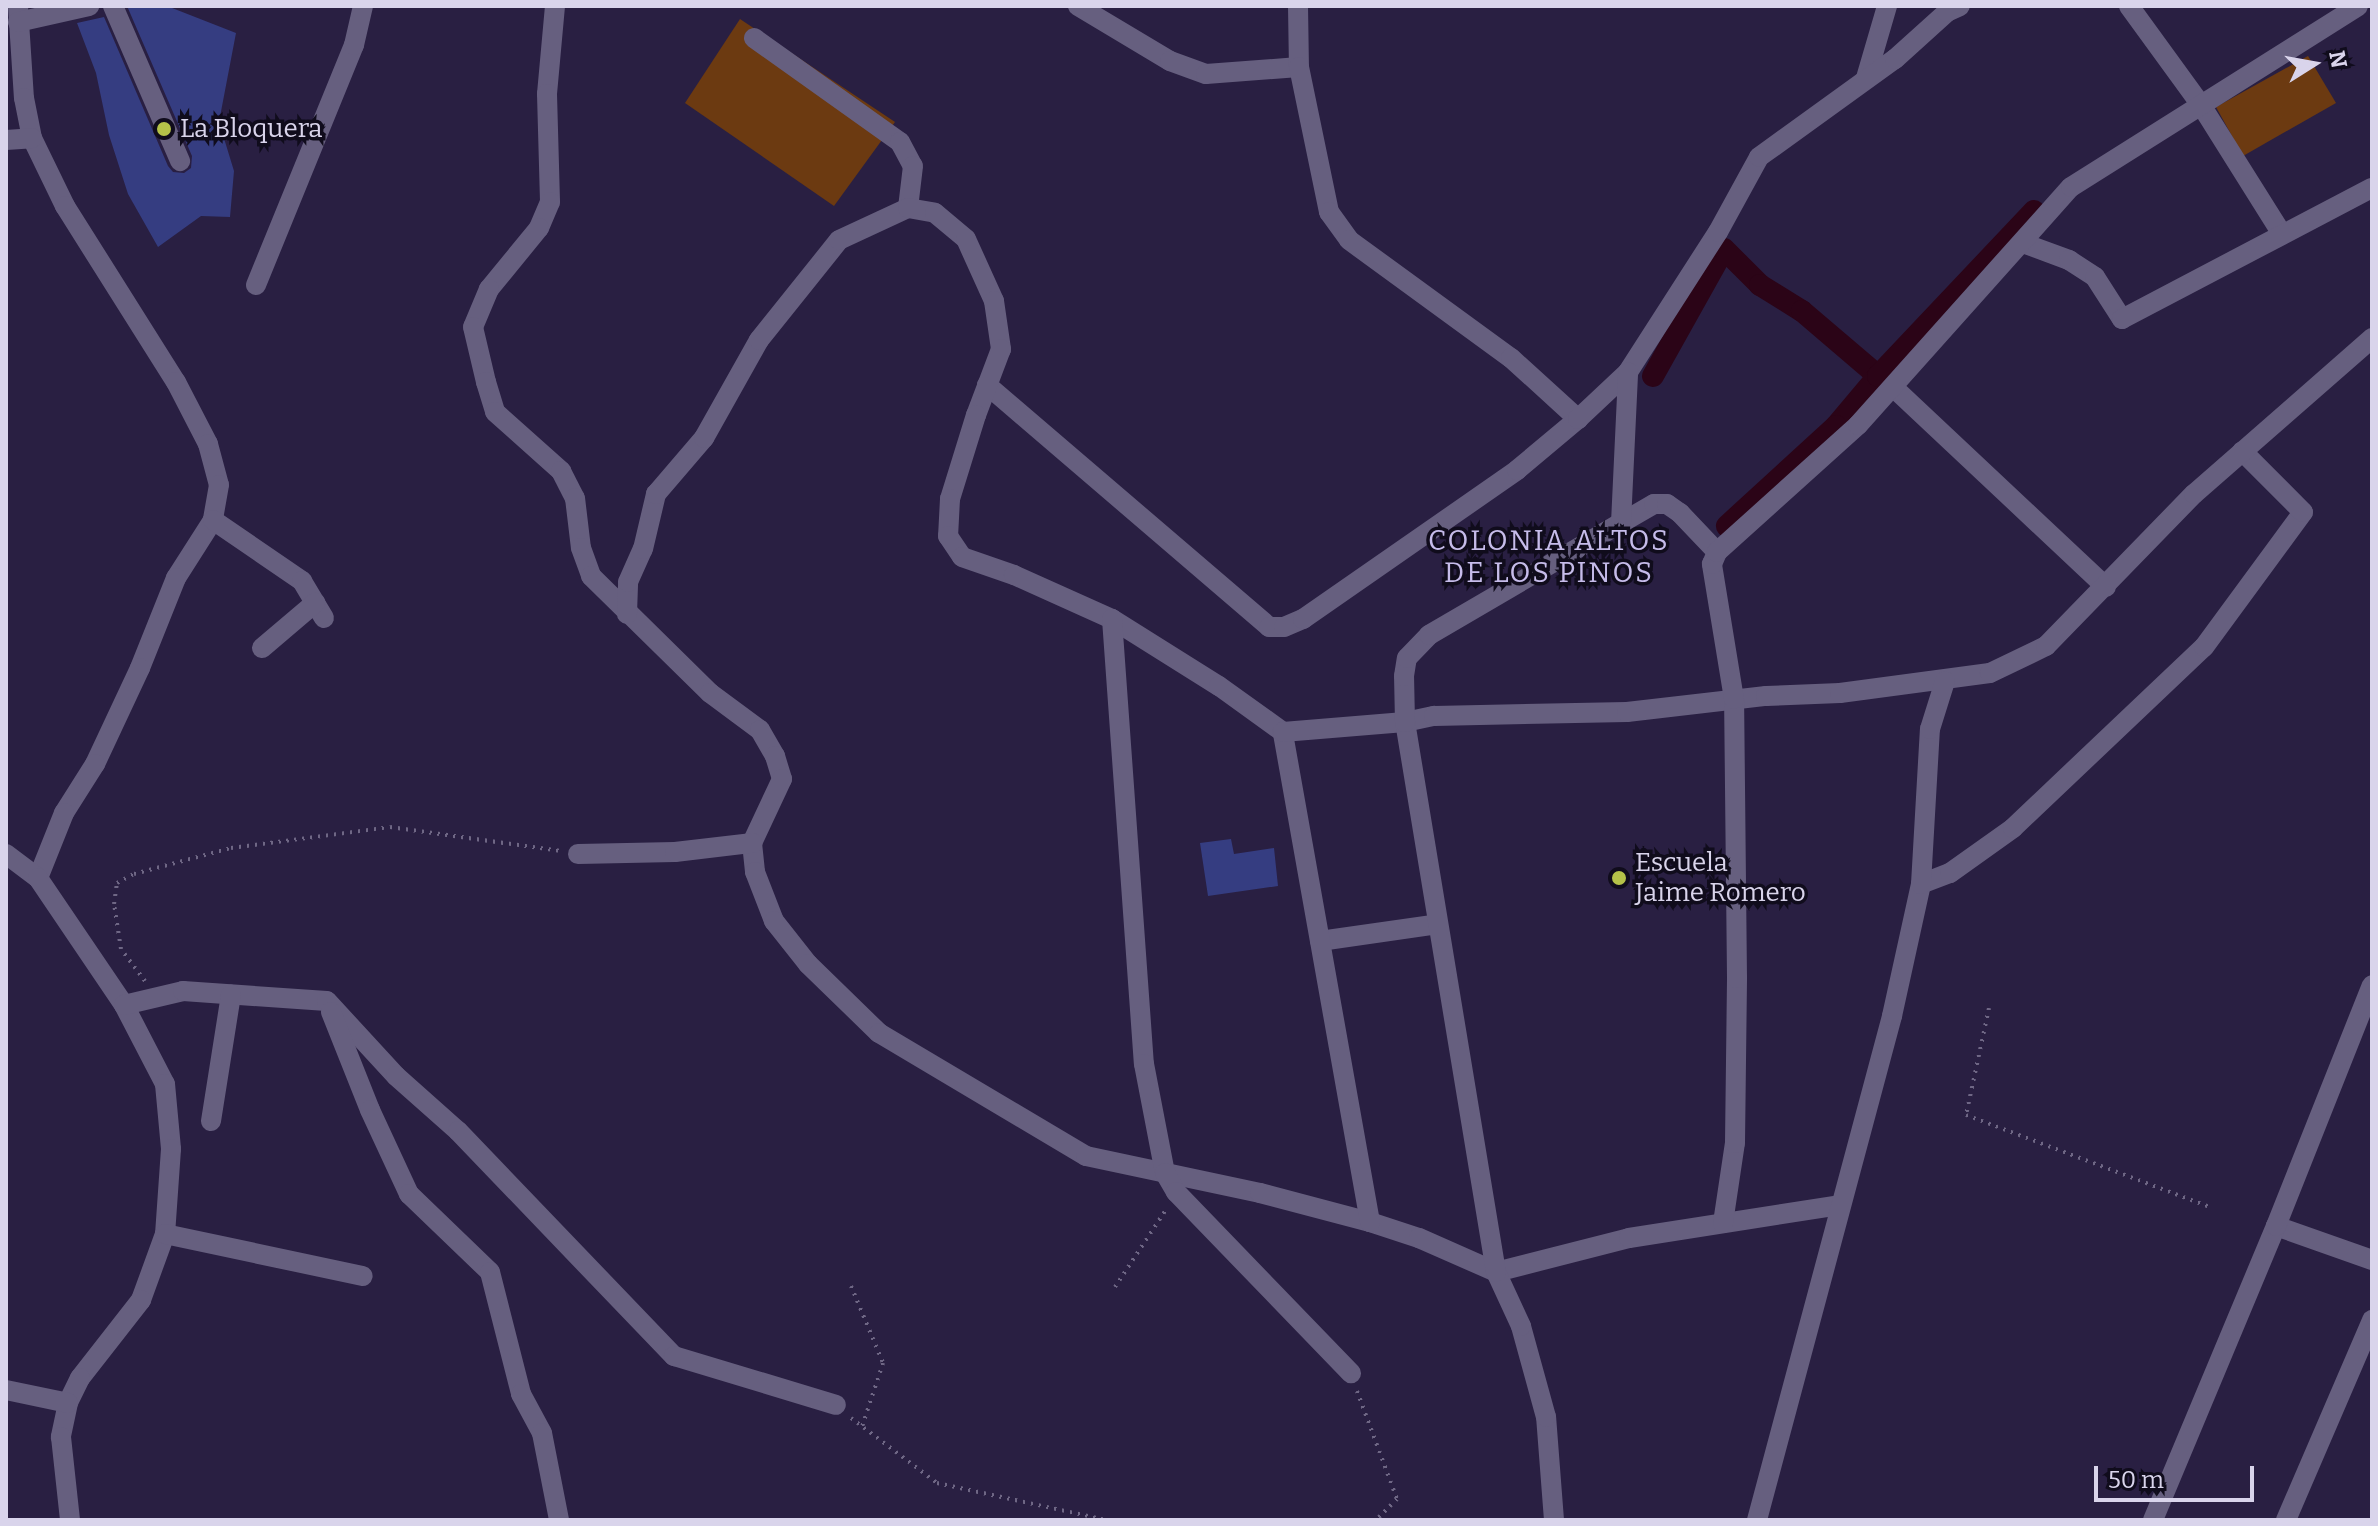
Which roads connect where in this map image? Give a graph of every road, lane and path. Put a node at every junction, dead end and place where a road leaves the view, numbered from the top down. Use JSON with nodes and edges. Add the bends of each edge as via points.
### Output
{"nodes":[{"id":1,"x":89,"y":6,"type":"edge"},
{"id":2,"x":113,"y":6,"type":"edge"},
{"id":3,"x":363,"y":6,"type":"edge"},
{"id":4,"x":555,"y":6,"type":"edge"},
{"id":5,"x":1078,"y":6,"type":"edge"},
{"id":6,"x":1298,"y":6,"type":"edge"},
{"id":7,"x":1887,"y":6,"type":"edge"},
{"id":8,"x":1960,"y":6,"type":"edge"},
{"id":9,"x":2129,"y":6,"type":"edge"},
{"id":10,"x":2358,"y":6,"type":"edge"},
{"id":11,"x":18,"y":14,"type":"edge"},
{"id":12,"x":754,"y":38,"type":"dead end"},
{"id":13,"x":1299,"y":67,"type":"junction"},
{"id":14,"x":1866,"y":78,"type":"junction"},
{"id":15,"x":2201,"y":105,"type":"junction"},
{"id":16,"x":32,"y":138,"type":"junction"},
{"id":17,"x":6,"y":140,"type":"edge"},
{"id":18,"x":180,"y":161,"type":"dead end"},
{"id":19,"x":2372,"y":188,"type":"edge"},
{"id":20,"x":908,"y":208,"type":"junction"},
{"id":21,"x":2282,"y":234,"type":"junction"},
{"id":22,"x":2023,"y":243,"type":"junction"},
{"id":23,"x":256,"y":285,"type":"dead end"},
{"id":24,"x":2372,"y":338,"type":"edge"},
{"id":25,"x":1628,"y":372,"type":"junction"},
{"id":26,"x":987,"y":385,"type":"junction"},
{"id":27,"x":1893,"y":387,"type":"junction"},
{"id":28,"x":1578,"y":419,"type":"junction"},
{"id":29,"x":2242,"y":451,"type":"junction"},
{"id":30,"x":213,"y":520,"type":"junction"},
{"id":31,"x":1621,"y":523,"type":"junction"},
{"id":32,"x":1717,"y":552,"type":"junction"},
{"id":33,"x":2106,"y":587,"type":"junction"},
{"id":34,"x":627,"y":614,"type":"junction"},
{"id":35,"x":1112,"y":619,"type":"junction"},
{"id":36,"x":262,"y":648,"type":"dead end"},
{"id":37,"x":1945,"y":681,"type":"junction"},
{"id":38,"x":1734,"y":699,"type":"junction"},
{"id":39,"x":1405,"y":722,"type":"junction"},
{"id":40,"x":1283,"y":732,"type":"junction"},
{"id":41,"x":752,"y":843,"type":"junction"},
{"id":42,"x":6,"y":854,"type":"edge"},
{"id":43,"x":578,"y":854,"type":"joint"},
{"id":44,"x":38,"y":878,"type":"junction"},
{"id":45,"x":1921,"y":884,"type":"junction"},
{"id":46,"x":1438,"y":924,"type":"junction"},
{"id":47,"x":1320,"y":941,"type":"junction"},
{"id":48,"x":2372,"y":985,"type":"edge"},
{"id":49,"x":156,"y":995,"type":"junction"},
{"id":50,"x":231,"y":995,"type":"junction"},
{"id":51,"x":327,"y":1001,"type":"junction"},
{"id":52,"x":124,"y":1005,"type":"junction"},
{"id":53,"x":1989,"y":1008,"type":"dead end"},
{"id":54,"x":211,"y":1121,"type":"dead end"},
{"id":55,"x":1165,"y":1173,"type":"junction"},
{"id":56,"x":1176,"y":1192,"type":"junction"},
{"id":57,"x":1839,"y":1205,"type":"junction"},
{"id":58,"x":2212,"y":1208,"type":"dead end"},
{"id":59,"x":1370,"y":1222,"type":"junction"},
{"id":60,"x":1723,"y":1223,"type":"junction"},
{"id":61,"x":2276,"y":1226,"type":"junction"},
{"id":62,"x":165,"y":1234,"type":"junction"},
{"id":63,"x":2372,"y":1260,"type":"edge"},
{"id":64,"x":1496,"y":1272,"type":"junction"},
{"id":65,"x":363,"y":1276,"type":"dead end"},
{"id":66,"x":851,"y":1286,"type":"dead end"},
{"id":67,"x":1115,"y":1287,"type":"dead end"},
{"id":68,"x":2372,"y":1320,"type":"edge"},
{"id":69,"x":1351,"y":1373,"type":"joint"},
{"id":70,"x":6,"y":1390,"type":"edge"},
{"id":71,"x":68,"y":1403,"type":"junction"},
{"id":72,"x":836,"y":1405,"type":"joint"},
{"id":73,"x":862,"y":1427,"type":"junction"},
{"id":74,"x":70,"y":1520,"type":"edge"},
{"id":75,"x":559,"y":1520,"type":"edge"},
{"id":76,"x":1106,"y":1520,"type":"edge"},
{"id":77,"x":1376,"y":1520,"type":"edge"},
{"id":78,"x":1554,"y":1520,"type":"edge"},
{"id":79,"x":1757,"y":1520,"type":"edge"},
{"id":80,"x":2153,"y":1520,"type":"edge"},
{"id":81,"x":2286,"y":1520,"type":"edge"}],
"edges":[{"from":1,"to":11,"type":"street"},
{"from":2,"to":18,"type":"street"},
{"from":3,"to":23,"type":"street","via":[[354,45]]},
{"from":4,"to":34,"type":"street","via":[[547,94],[550,202],[539,228],[489,289],[473,327],[495,412],[561,471],[575,498],[581,548],[591,576]]},
{"from":5,"to":13,"type":"street","via":[[1170,61],[1206,74]]},
{"from":6,"to":13,"type":"street"},
{"from":7,"to":14,"type":"street"},
{"from":8,"to":14,"type":"street"},
{"from":9,"to":15,"type":"street"},
{"from":10,"to":15,"type":"street"},
{"from":11,"to":16,"type":"street"},
{"from":12,"to":20,"type":"street","via":[[900,142],[913,166]]},
{"from":13,"to":28,"type":"street","via":[[1326,201],[1349,240],[1511,358]]},
{"from":14,"to":25,"type":"street","via":[[1759,157],[1718,232]]},
{"from":15,"to":21,"type":"street"},
{"from":15,"to":22,"type":"street","via":[[2071,187]]},
{"from":16,"to":17,"type":"street"},
{"from":16,"to":30,"type":"street","via":[[65,206],[130,304],[208,444],[219,485]]},
{"from":19,"to":21,"type":"street"},
{"from":20,"to":26,"type":"street","via":[[935,213],[966,239],[994,301],[1001,349]]},
{"from":20,"to":34,"type":"street","via":[[839,240],[759,340],[704,438],[656,494],[643,549],[628,582]]},
{"from":21,"to":22,"type":"street","via":[[2122,319],[2095,277],[2069,260]]},
{"from":22,"to":27,"type":"street"},
{"from":24,"to":29,"type":"street"},
{"from":25,"to":28,"type":"street"},
{"from":25,"to":31,"type":"street"},
{"from":26,"to":28,"type":"street","via":[[1269,627],[1303,619],[1517,470]]},
{"from":26,"to":35,"type":"street","via":[[950,499],[948,536],[962,557]]},
{"from":27,"to":32,"type":"street"},
{"from":27,"to":33,"type":"street"},
{"from":29,"to":33,"type":"street"},
{"from":29,"to":45,"type":"street","via":[[2303,512],[2204,647],[2013,828],[1950,873]]},
{"from":30,"to":36,"type":"street","via":[[302,581],[320,610]]},
{"from":30,"to":44,"type":"street","via":[[176,578],[140,668],[95,764],[64,813]]},
{"from":31,"to":32,"type":"street","via":[[1654,504],[1667,504]]},
{"from":31,"to":39,"type":"street","via":[[1419,644],[1407,658]]},
{"from":32,"to":38,"type":"street","via":[[1712,564]]},
{"from":33,"to":37,"type":"street","via":[[2046,646],[1990,673]]},
{"from":34,"to":41,"type":"street","via":[[710,693],[760,730],[775,756],[782,779]]},
{"from":35,"to":40,"type":"street"},
{"from":35,"to":55,"type":"street","via":[[1144,1064]]},
{"from":37,"to":38,"type":"street"},
{"from":37,"to":45,"type":"street","via":[[1930,729]]},
{"from":38,"to":39,"type":"street","via":[[1627,712],[1434,716]]},
{"from":38,"to":60,"type":"street","via":[[1735,1143]]},
{"from":39,"to":40,"type":"street"},
{"from":39,"to":46,"type":"street"},
{"from":40,"to":47,"type":"street"},
{"from":41,"to":43,"type":"street","via":[[675,852]]},
{"from":41,"to":55,"type":"street","via":[[755,872],[774,921],[808,964],[879,1033],[1086,1156]]},
{"from":42,"to":44,"type":"street"},
{"from":43,"to":49,"type":"path","via":[[390,827],[231,848],[134,874],[117,883],[114,904],[121,949]]},
{"from":44,"to":52,"type":"street"},
{"from":45,"to":57,"type":"street","via":[[1892,1016]]},
{"from":46,"to":47,"type":"street"},
{"from":46,"to":64,"type":"street"},
{"from":47,"to":59,"type":"street"},
{"from":48,"to":61,"type":"street"},
{"from":49,"to":50,"type":"street"},
{"from":49,"to":52,"type":"street"},
{"from":50,"to":51,"type":"street"},
{"from":50,"to":54,"type":"street"},
{"from":51,"to":72,"type":"street","via":[[674,1356]]},
{"from":51,"to":75,"type":"street","via":[[409,1194],[490,1272],[521,1394],[542,1433]]},
{"from":52,"to":62,"type":"street","via":[[165,1084],[171,1149]]},
{"from":53,"to":58,"type":"path","via":[[1966,1115]]},
{"from":55,"to":56,"type":"street"},
{"from":55,"to":59,"type":"street"},
{"from":56,"to":67,"type":"path"},
{"from":56,"to":69,"type":"street"},
{"from":57,"to":60,"type":"street"},
{"from":57,"to":79,"type":"street"},
{"from":59,"to":64,"type":"street"},
{"from":60,"to":64,"type":"street","via":[[1629,1238]]},
{"from":61,"to":63,"type":"street"},
{"from":61,"to":80,"type":"street"},
{"from":62,"to":65,"type":"street"},
{"from":62,"to":71,"type":"street","via":[[141,1300],[80,1378]]},
{"from":64,"to":78,"type":"street","via":[[1521,1326],[1546,1417]]},
{"from":66,"to":73,"type":"path","via":[[883,1363]]},
{"from":68,"to":81,"type":"street"},
{"from":69,"to":77,"type":"path","via":[[1397,1499]]},
{"from":70,"to":71,"type":"street"},
{"from":71,"to":74,"type":"street","via":[[61,1437]]},
{"from":72,"to":73,"type":"path"},
{"from":73,"to":76,"type":"path","via":[[937,1483]]}]}
